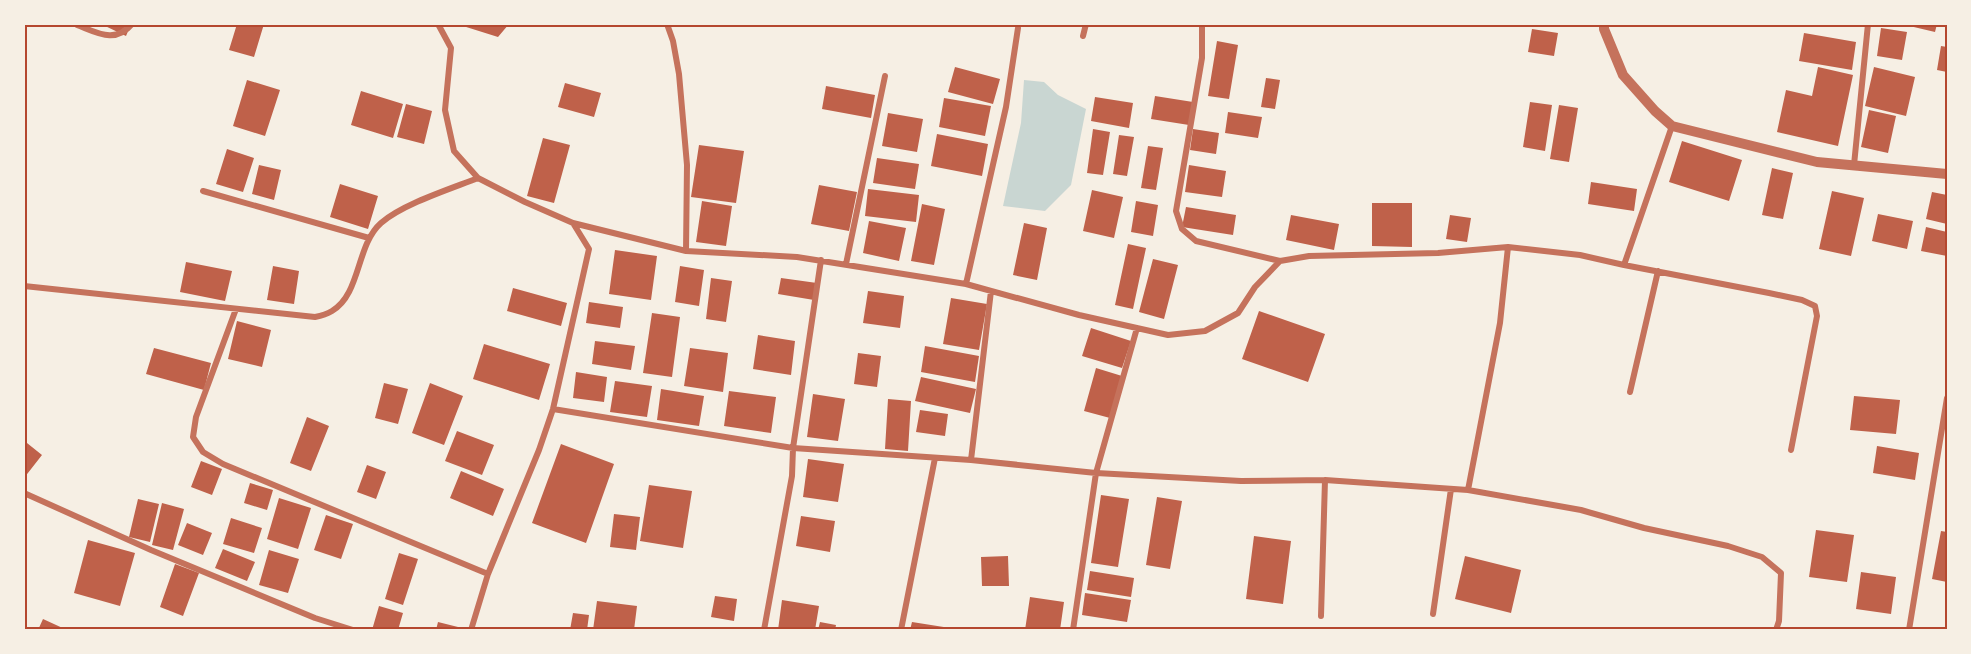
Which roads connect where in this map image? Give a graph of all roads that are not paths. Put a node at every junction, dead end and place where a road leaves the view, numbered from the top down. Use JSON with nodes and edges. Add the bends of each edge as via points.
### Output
{"nodes":[{"id":1,"x":77,"y":24,"type":"edge"},
{"id":2,"x":132,"y":24,"type":"edge"},
{"id":3,"x":438,"y":24,"type":"edge"},
{"id":4,"x":667,"y":24,"type":"edge"},
{"id":5,"x":1086,"y":24,"type":"edge"},
{"id":6,"x":1202,"y":24,"type":"edge"},
{"id":7,"x":1604,"y":24,"type":"edge"},
{"id":8,"x":1868,"y":24,"type":"edge"},
{"id":9,"x":1018,"y":28,"type":"dead end"},
{"id":10,"x":1083,"y":36,"type":"dead end"},
{"id":11,"x":885,"y":76,"type":"dead end"},
{"id":12,"x":1672,"y":126,"type":"junction"},
{"id":13,"x":1854,"y":165,"type":"junction"},
{"id":14,"x":1947,"y":174,"type":"edge"},
{"id":15,"x":478,"y":178,"type":"junction"},
{"id":16,"x":203,"y":191,"type":"dead end"},
{"id":17,"x":573,"y":222,"type":"junction"},
{"id":18,"x":369,"y":238,"type":"junction"},
{"id":19,"x":1508,"y":247,"type":"junction"},
{"id":20,"x":687,"y":251,"type":"junction"},
{"id":21,"x":821,"y":260,"type":"junction"},
{"id":22,"x":1280,"y":261,"type":"junction"},
{"id":23,"x":846,"y":264,"type":"junction"},
{"id":24,"x":1624,"y":265,"type":"junction"},
{"id":25,"x":1658,"y":271,"type":"junction"},
{"id":26,"x":966,"y":284,"type":"junction"},
{"id":27,"x":24,"y":286,"type":"edge"},
{"id":28,"x":991,"y":291,"type":"junction"},
{"id":29,"x":236,"y":309,"type":"junction"},
{"id":30,"x":1137,"y":328,"type":"junction"},
{"id":31,"x":1630,"y":392,"type":"dead end"},
{"id":32,"x":1947,"y":398,"type":"edge"},
{"id":33,"x":553,"y":409,"type":"junction"},
{"id":34,"x":793,"y":448,"type":"junction"},
{"id":35,"x":1791,"y":450,"type":"dead end"},
{"id":36,"x":935,"y":458,"type":"junction"},
{"id":37,"x":971,"y":460,"type":"junction"},
{"id":38,"x":1096,"y":473,"type":"junction"},
{"id":39,"x":1325,"y":480,"type":"junction"},
{"id":40,"x":1451,"y":489,"type":"junction"},
{"id":41,"x":1468,"y":490,"type":"junction"},
{"id":42,"x":24,"y":494,"type":"edge"},
{"id":43,"x":489,"y":574,"type":"junction"},
{"id":44,"x":1433,"y":614,"type":"dead end"},
{"id":45,"x":1321,"y":616,"type":"dead end"},
{"id":46,"x":353,"y":630,"type":"edge"},
{"id":47,"x":471,"y":630,"type":"edge"},
{"id":48,"x":764,"y":630,"type":"edge"},
{"id":49,"x":900,"y":630,"type":"edge"},
{"id":50,"x":1073,"y":630,"type":"edge"},
{"id":51,"x":1776,"y":630,"type":"edge"},
{"id":52,"x":1909,"y":630,"type":"edge"}],
"edges":[{"from":1,"to":2,"type":"street","via":[[113,36],[123,34]]},
{"from":3,"to":15,"type":"street","via":[[451,48],[445,110],[454,151]]},
{"from":4,"to":20,"type":"street","via":[[679,74],[687,165]]},
{"from":5,"to":10,"type":"street"},
{"from":6,"to":22,"type":"street","via":[[1202,58],[1176,211],[1182,229],[1196,241]]},
{"from":7,"to":12,"type":"street","via":[[1623,75]]},
{"from":8,"to":13,"type":"street"},
{"from":9,"to":26,"type":"street","via":[[1006,107]]},
{"from":11,"to":23,"type":"street"},
{"from":12,"to":13,"type":"street","via":[[1817,162]]},
{"from":12,"to":24,"type":"street"},
{"from":13,"to":14,"type":"street"},
{"from":15,"to":17,"type":"street"},
{"from":15,"to":18,"type":"street","via":[[397,212]]},
{"from":16,"to":18,"type":"street"},
{"from":17,"to":20,"type":"street"},
{"from":17,"to":33,"type":"street","via":[[589,249]]},
{"from":18,"to":29,"type":"street","via":[[349,291],[341,305],[331,312],[315,317]]},
{"from":19,"to":22,"type":"street","via":[[1309,256]]},
{"from":19,"to":24,"type":"street","via":[[1580,255]]},
{"from":19,"to":41,"type":"street","via":[[1500,323]]},
{"from":20,"to":21,"type":"street"},
{"from":21,"to":23,"type":"street"},
{"from":21,"to":34,"type":"street"},
{"from":22,"to":30,"type":"street","via":[[1255,287],[1238,313],[1205,331],[1168,335]]},
{"from":23,"to":26,"type":"street"},
{"from":24,"to":25,"type":"street"},
{"from":25,"to":31,"type":"street"},
{"from":25,"to":35,"type":"street","via":[[1780,295],[1815,306],[1817,316]]},
{"from":26,"to":28,"type":"street"},
{"from":27,"to":29,"type":"street"},
{"from":28,"to":30,"type":"street"},
{"from":28,"to":37,"type":"street"},
{"from":29,"to":43,"type":"street","via":[[196,417],[193,437],[203,452],[223,464]]},
{"from":30,"to":38,"type":"street"},
{"from":32,"to":52,"type":"street"},
{"from":33,"to":34,"type":"street"},
{"from":33,"to":43,"type":"street"},
{"from":34,"to":36,"type":"street"},
{"from":34,"to":48,"type":"street","via":[[792,476]]},
{"from":36,"to":37,"type":"street"},
{"from":36,"to":49,"type":"street"},
{"from":37,"to":38,"type":"street"},
{"from":38,"to":39,"type":"street","via":[[1241,481]]},
{"from":38,"to":50,"type":"street"},
{"from":39,"to":40,"type":"street"},
{"from":39,"to":45,"type":"street"},
{"from":40,"to":41,"type":"street"},
{"from":40,"to":44,"type":"street"},
{"from":41,"to":51,"type":"street","via":[[1581,510],[1762,557],[1781,573]]},
{"from":42,"to":46,"type":"street","via":[[315,618]]},
{"from":43,"to":47,"type":"street"}]}
